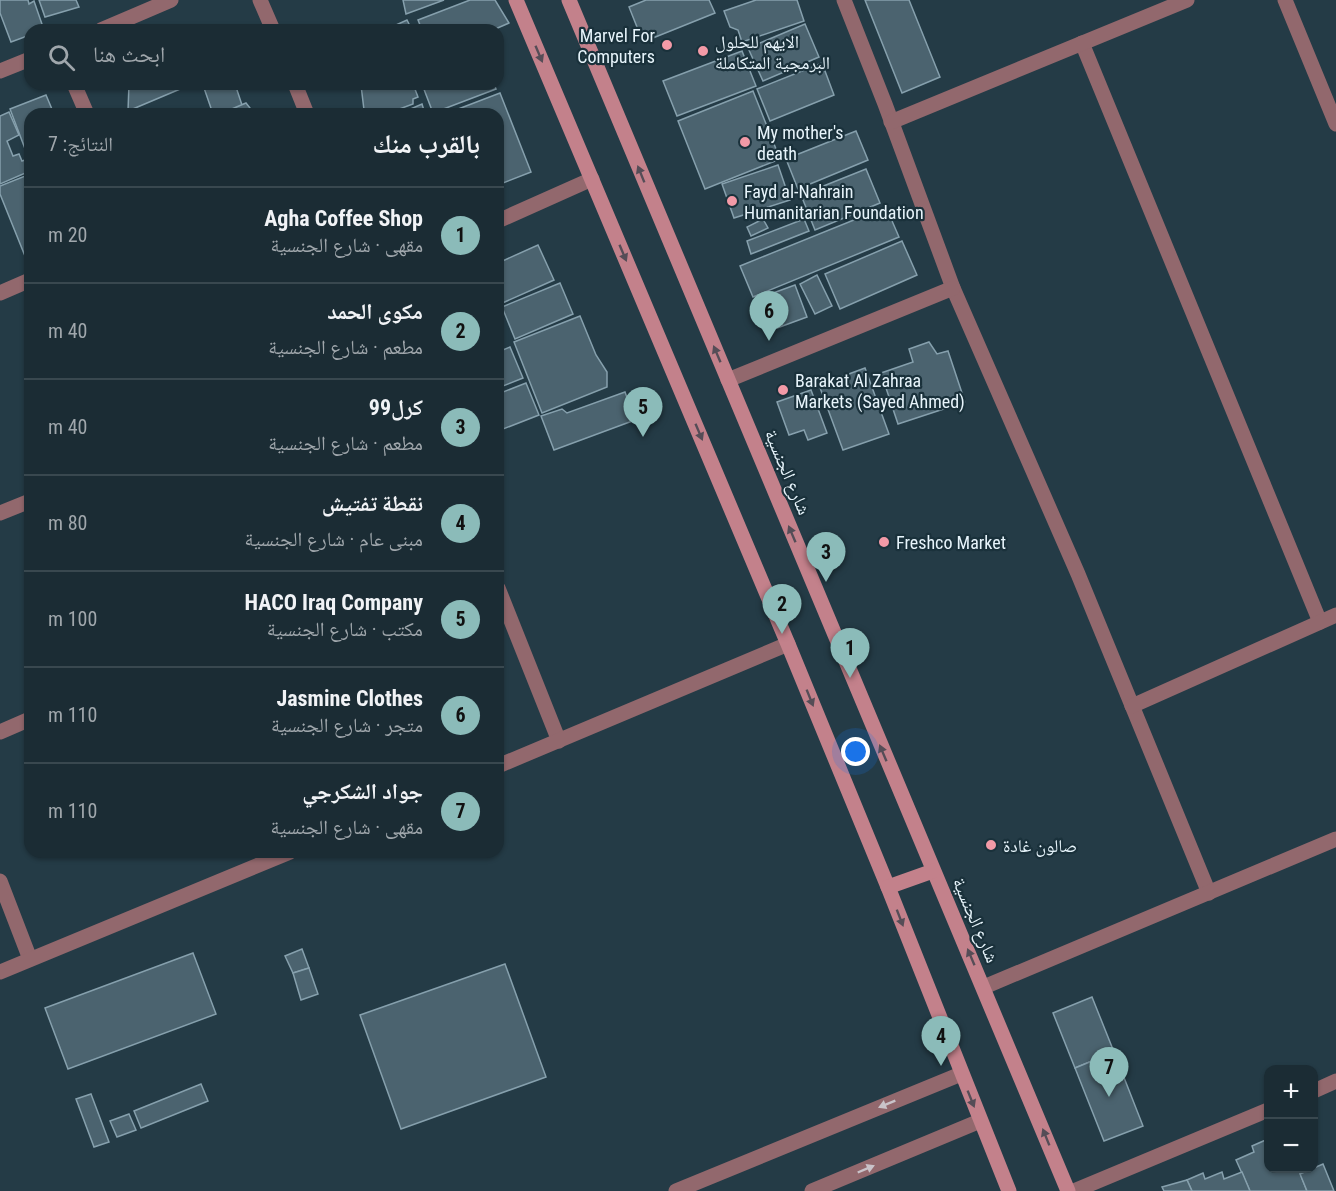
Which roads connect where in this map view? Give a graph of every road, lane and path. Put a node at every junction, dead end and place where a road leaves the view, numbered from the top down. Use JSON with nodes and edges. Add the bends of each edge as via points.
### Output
{"nodes":[{"id":1,"x":171,"y":0,"type":"edge"},
{"id":2,"x":260,"y":0,"type":"edge"},
{"id":3,"x":516,"y":0,"type":"edge"},
{"id":4,"x":569,"y":0,"type":"edge"},
{"id":5,"x":844,"y":0,"type":"edge"},
{"id":6,"x":1187,"y":0,"type":"edge"},
{"id":7,"x":1285,"y":0,"type":"edge"},
{"id":8,"x":115,"y":24,"type":"edge"},
{"id":9,"x":270,"y":24,"type":"edge"},
{"id":10,"x":1082,"y":43,"type":"junction"},
{"id":11,"x":24,"y":62,"type":"edge"},
{"id":12,"x":0,"y":71,"type":"edge"},
{"id":13,"x":77,"y":90,"type":"edge"},
{"id":14,"x":297,"y":90,"type":"edge"},
{"id":15,"x":84,"y":108,"type":"edge"},
{"id":16,"x":305,"y":108,"type":"edge"},
{"id":17,"x":891,"y":122,"type":"junction"},
{"id":18,"x":1336,"y":124,"type":"edge"},
{"id":19,"x":592,"y":179,"type":"junction"},
{"id":20,"x":504,"y":218,"type":"edge"},
{"id":21,"x":24,"y":283,"type":"edge"},
{"id":22,"x":953,"y":288,"type":"junction"},
{"id":23,"x":0,"y":293,"type":"edge"},
{"id":24,"x":728,"y":380,"type":"junction"},
{"id":25,"x":24,"y":503,"type":"edge"},
{"id":26,"x":0,"y":513,"type":"edge"},
{"id":27,"x":504,"y":603,"type":"edge"},
{"id":28,"x":1336,"y":615,"type":"edge"},
{"id":29,"x":1320,"y":622,"type":"junction"},
{"id":30,"x":788,"y":644,"type":"junction"},
{"id":31,"x":1132,"y":706,"type":"junction"},
{"id":32,"x":24,"y":722,"type":"edge"},
{"id":33,"x":0,"y":732,"type":"edge"},
{"id":34,"x":559,"y":741,"type":"junction"},
{"id":35,"x":504,"y":764,"type":"edge"},
{"id":36,"x":1336,"y":839,"type":"edge"},
{"id":37,"x":275,"y":858,"type":"edge"},
{"id":38,"x":933,"y":871,"type":"junction"},
{"id":39,"x":0,"y":881,"type":"edge"},
{"id":40,"x":888,"y":887,"type":"junction"},
{"id":41,"x":1209,"y":893,"type":"junction"},
{"id":42,"x":30,"y":959,"type":"junction"},
{"id":43,"x":0,"y":972,"type":"edge"},
{"id":44,"x":984,"y":987,"type":"junction"},
{"id":45,"x":961,"y":1074,"type":"junction"},
{"id":46,"x":1336,"y":1081,"type":"edge"},
{"id":47,"x":1318,"y":1089,"type":"edge"},
{"id":48,"x":1264,"y":1112,"type":"edge"},
{"id":49,"x":980,"y":1121,"type":"junction"},
{"id":50,"x":676,"y":1191,"type":"edge"},
{"id":51,"x":812,"y":1191,"type":"edge"},
{"id":52,"x":1009,"y":1191,"type":"edge"},
{"id":53,"x":1068,"y":1191,"type":"edge"},
{"id":54,"x":1074,"y":1191,"type":"edge"}],
"edges":[{"from":1,"to":8,"type":"street"},
{"from":2,"to":9,"type":"street"},
{"from":3,"to":19,"type":"main road","one_way":true},
{"from":24,"to":4,"type":"main road","name":"شارع الجنسية","one_way":true},
{"from":5,"to":17,"type":"street"},
{"from":6,"to":10,"type":"street"},
{"from":7,"to":18,"type":"street"},
{"from":10,"to":17,"type":"street"},
{"from":10,"to":29,"type":"street"},
{"from":11,"to":12,"type":"street"},
{"from":13,"to":15,"type":"street"},
{"from":14,"to":16,"type":"street"},
{"from":17,"to":22,"type":"street"},
{"from":19,"to":20,"type":"street"},
{"from":19,"to":30,"type":"main road","one_way":true},
{"from":21,"to":23,"type":"street"},
{"from":22,"to":24,"type":"street"},
{"from":22,"to":31,"type":"street"},
{"from":38,"to":24,"type":"main road","name":"شارع الجنسية","one_way":true},
{"from":25,"to":26,"type":"street"},
{"from":27,"to":34,"type":"street"},
{"from":28,"to":29,"type":"street"},
{"from":29,"to":31,"type":"street"},
{"from":30,"to":34,"type":"street"},
{"from":30,"to":40,"type":"main road","one_way":true},
{"from":31,"to":41,"type":"street"},
{"from":32,"to":33,"type":"street"},
{"from":34,"to":35,"type":"street"},
{"from":36,"to":41,"type":"street"},
{"from":37,"to":42,"type":"street"},
{"from":38,"to":40,"type":"main road"},
{"from":44,"to":38,"type":"main road","name":"شارع الجنسية","one_way":true},
{"from":39,"to":42,"type":"street"},
{"from":40,"to":45,"type":"main road","one_way":true},
{"from":41,"to":44,"type":"street"},
{"from":42,"to":43,"type":"street"},
{"from":53,"to":44,"type":"main road","name":"شارع الجنسية","one_way":true},
{"from":45,"to":49,"type":"main road","one_way":true},
{"from":45,"to":50,"type":"street","one_way":true},
{"from":46,"to":47,"type":"street"},
{"from":48,"to":54,"type":"street"},
{"from":51,"to":49,"type":"street","one_way":true},
{"from":49,"to":52,"type":"main road"}]}
